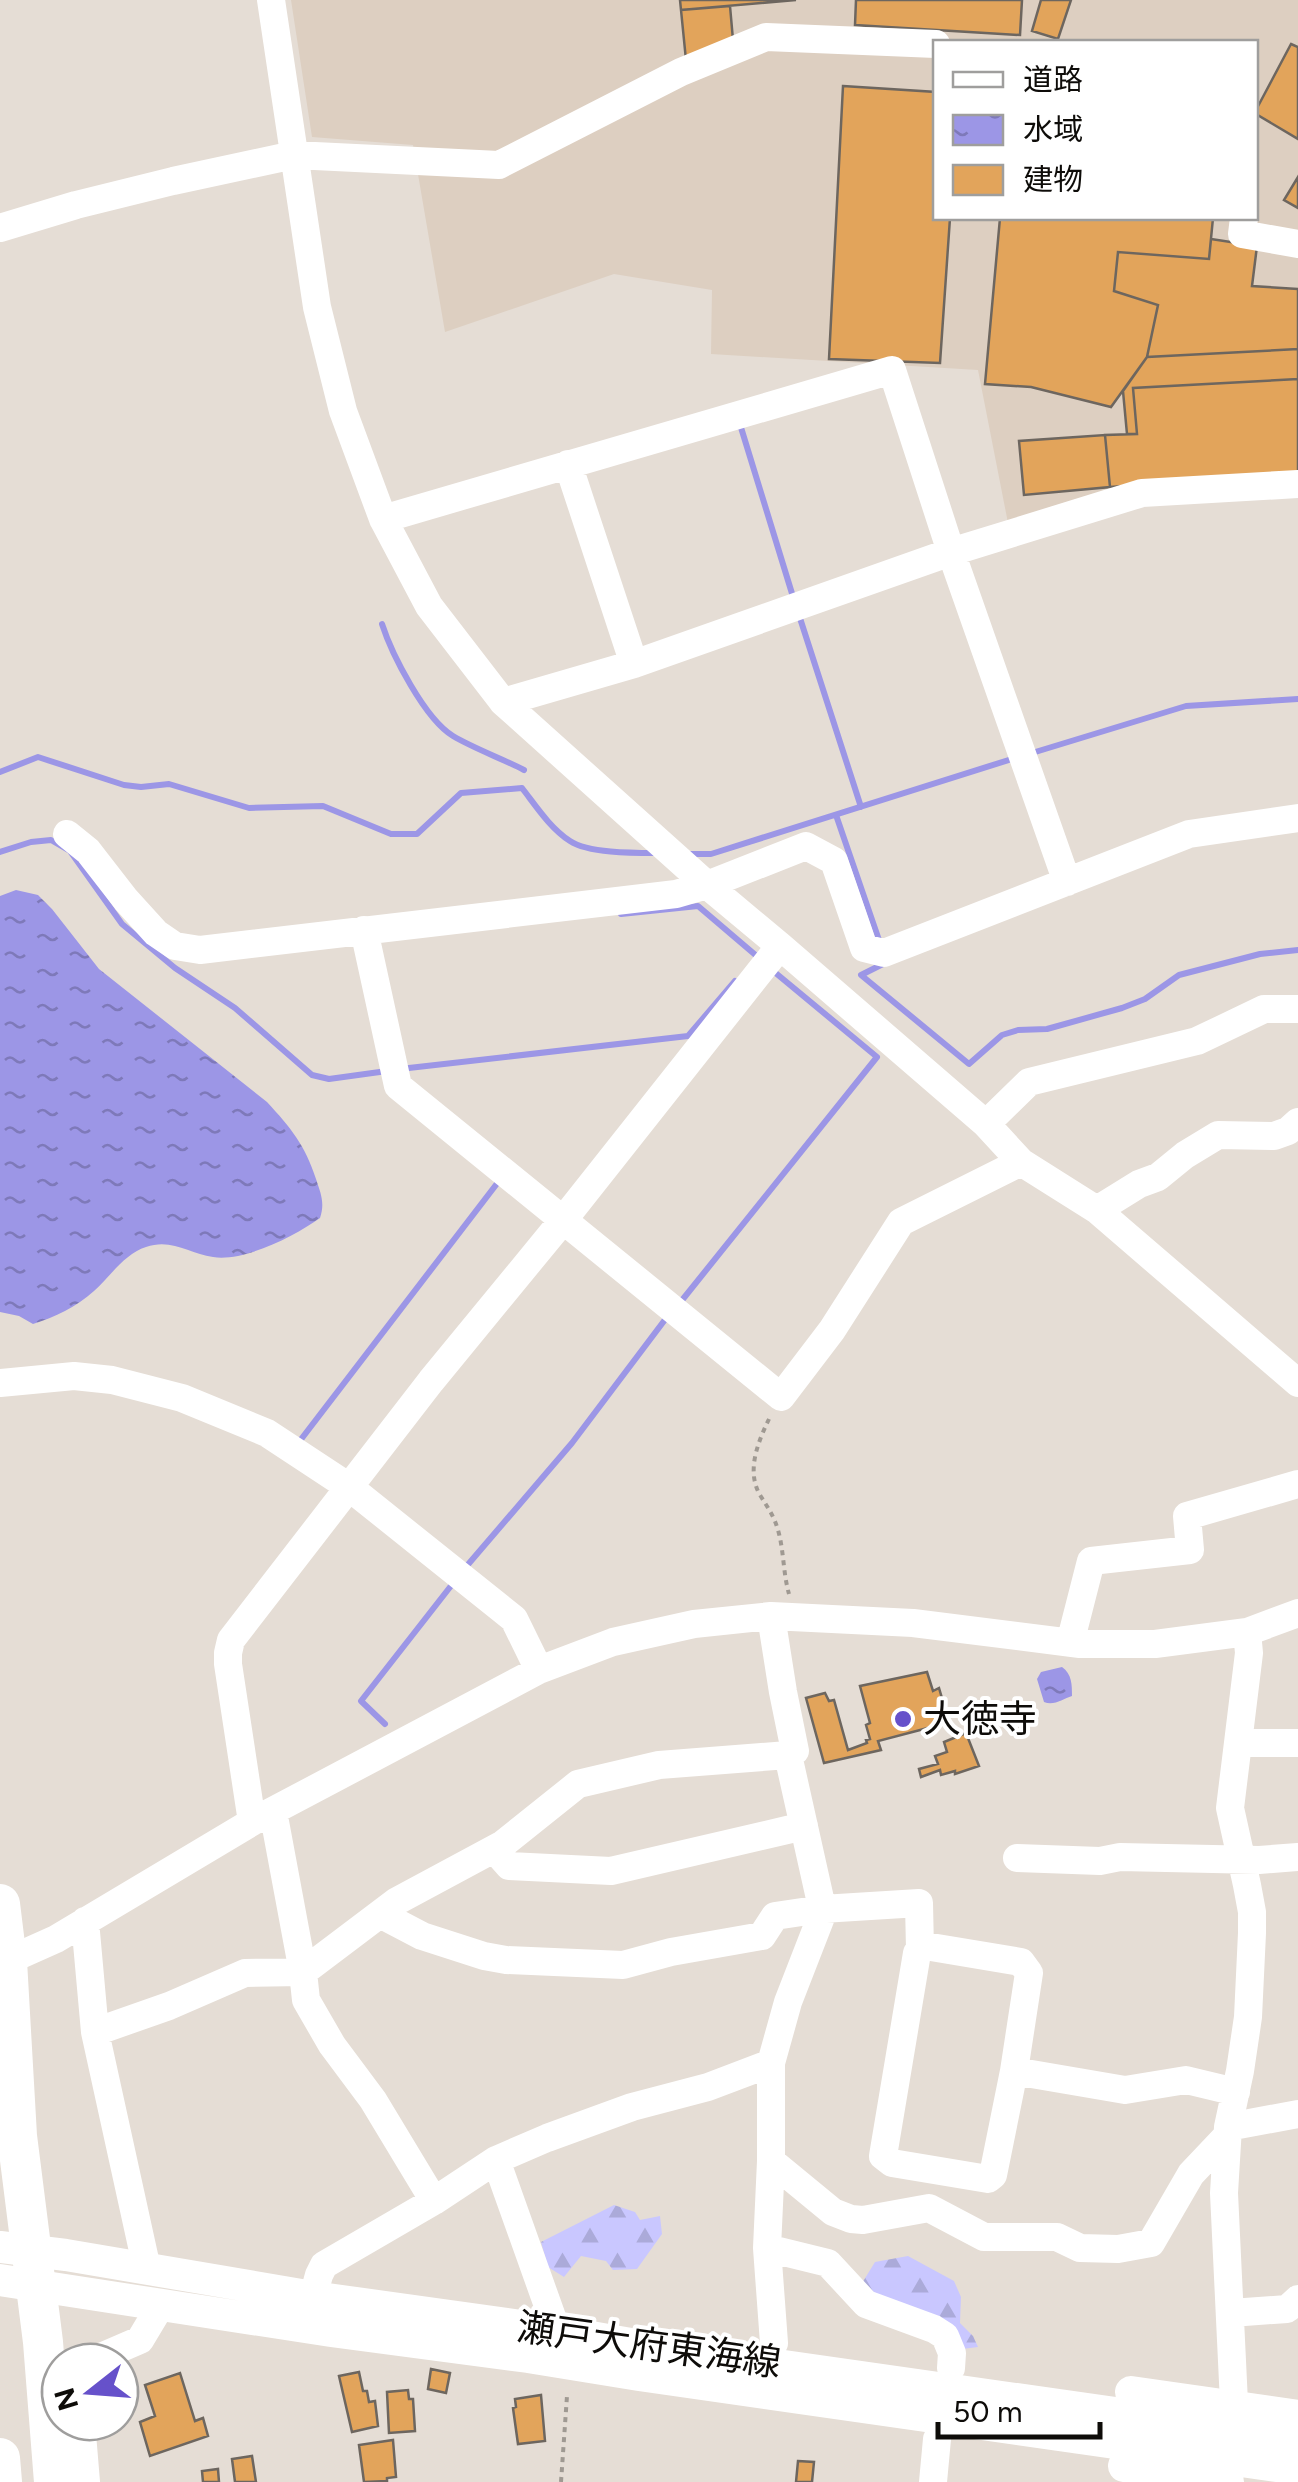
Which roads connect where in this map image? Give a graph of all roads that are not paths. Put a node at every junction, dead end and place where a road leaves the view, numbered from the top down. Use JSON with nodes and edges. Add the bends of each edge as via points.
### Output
{"nodes":[{"id":1,"x":271,"y":0,"type":"edge"},
{"id":2,"x":933,"y":44,"type":"edge"},
{"id":3,"x":294,"y":155,"type":"junction"},
{"id":4,"x":1244,"y":220,"type":"edge"},
{"id":5,"x":0,"y":228,"type":"edge"},
{"id":6,"x":1298,"y":244,"type":"edge"},
{"id":7,"x":568,"y":464,"type":"junction"},
{"id":8,"x":1298,"y":484,"type":"edge"},
{"id":9,"x":383,"y":519,"type":"junction"},
{"id":10,"x":951,"y":552,"type":"junction"},
{"id":11,"x":634,"y":664,"type":"junction"},
{"id":12,"x":503,"y":702,"type":"junction"},
{"id":13,"x":1298,"y":818,"type":"edge"},
{"id":14,"x":67,"y":834,"type":"dead end"},
{"id":15,"x":1067,"y":882,"type":"junction"},
{"id":16,"x":707,"y":885,"type":"junction"},
{"id":17,"x":364,"y":930,"type":"junction"},
{"id":18,"x":780,"y":946,"type":"junction"},
{"id":19,"x":1298,"y":1009,"type":"edge"},
{"id":20,"x":1298,"y":1122,"type":"edge"},
{"id":21,"x":986,"y":1124,"type":"junction"},
{"id":22,"x":1021,"y":1162,"type":"junction"},
{"id":23,"x":1097,"y":1210,"type":"junction"},
{"id":24,"x":564,"y":1218,"type":"junction"},
{"id":25,"x":1298,"y":1383,"type":"edge"},
{"id":26,"x":0,"y":1384,"type":"edge"},
{"id":27,"x":1298,"y":1484,"type":"edge"},
{"id":28,"x":349,"y":1486,"type":"junction"},
{"id":29,"x":1298,"y":1613,"type":"edge"},
{"id":30,"x":782,"y":1616,"type":"junction"},
{"id":31,"x":1247,"y":1632,"type":"junction"},
{"id":32,"x":1070,"y":1643,"type":"junction"},
{"id":33,"x":539,"y":1670,"type":"junction"},
{"id":34,"x":1298,"y":1742,"type":"edge"},
{"id":35,"x":1239,"y":1743,"type":"junction"},
{"id":36,"x":788,"y":1755,"type":"junction"},
{"id":37,"x":262,"y":1817,"type":"junction"},
{"id":38,"x":804,"y":1826,"type":"junction"},
{"id":39,"x":494,"y":1849,"type":"junction"},
{"id":40,"x":1298,"y":1857,"type":"edge"},
{"id":41,"x":1017,"y":1858,"type":"dead end"},
{"id":42,"x":1242,"y":1859,"type":"junction"},
{"id":43,"x":0,"y":1904,"type":"edge"},
{"id":44,"x":822,"y":1909,"type":"junction"},
{"id":45,"x":380,"y":1914,"type":"junction"},
{"id":46,"x":85,"y":1921,"type":"junction"},
{"id":47,"x":920,"y":1950,"type":"junction"},
{"id":48,"x":3,"y":1963,"type":"edge"},
{"id":49,"x":303,"y":1972,"type":"junction"},
{"id":50,"x":95,"y":2032,"type":"junction"},
{"id":51,"x":771,"y":2063,"type":"junction"},
{"id":52,"x":1014,"y":2072,"type":"junction"},
{"id":53,"x":1236,"y":2092,"type":"junction"},
{"id":54,"x":1298,"y":2114,"type":"edge"},
{"id":55,"x":1227,"y":2131,"type":"junction"},
{"id":56,"x":496,"y":2160,"type":"junction"},
{"id":57,"x":771,"y":2160,"type":"junction"},
{"id":58,"x":434,"y":2201,"type":"junction"},
{"id":59,"x":767,"y":2248,"type":"junction"},
{"id":60,"x":16,"y":2266,"type":"edge"},
{"id":61,"x":148,"y":2269,"type":"junction"},
{"id":62,"x":314,"y":2297,"type":"junction"},
{"id":63,"x":1298,"y":2299,"type":"edge"},
{"id":64,"x":160,"y":2305,"type":"junction"},
{"id":65,"x":1231,"y":2313,"type":"junction"},
{"id":66,"x":557,"y":2332,"type":"junction"},
{"id":67,"x":135,"y":2342,"type":"edge"},
{"id":68,"x":774,"y":2343,"type":"junction"},
{"id":69,"x":528,"y":2357,"type":"junction"},
{"id":70,"x":640,"y":2361,"type":"junction"},
{"id":71,"x":951,"y":2368,"type":"junction"},
{"id":72,"x":1234,"y":2406,"type":"junction"},
{"id":73,"x":1298,"y":2416,"type":"edge"},
{"id":74,"x":938,"y":2439,"type":"junction"},
{"id":75,"x":1298,"y":2439,"type":"edge"},
{"id":76,"x":83,"y":2442,"type":"edge"},
{"id":77,"x":0,"y":2458,"type":"edge"},
{"id":78,"x":1298,"y":2468,"type":"edge"},
{"id":79,"x":2,"y":2482,"type":"edge"},
{"id":80,"x":54,"y":2482,"type":"edge"},
{"id":81,"x":86,"y":2482,"type":"edge"},
{"id":82,"x":933,"y":2482,"type":"edge"},
{"id":83,"x":1228,"y":2482,"type":"edge"},
{"id":84,"x":1238,"y":2482,"type":"edge"}],
"edges":[{"from":1,"to":3,"type":"street"},
{"from":2,"to":3,"type":"street","via":[[766,36],[499,166]]},
{"from":3,"to":5,"type":"street"},
{"from":3,"to":9,"type":"street","via":[[326,342]]},
{"from":4,"to":6,"type":"street","via":[[1242,234]]},
{"from":7,"to":9,"type":"street"},
{"from":7,"to":10,"type":"street","via":[[892,370]]},
{"from":7,"to":11,"type":"street"},
{"from":8,"to":10,"type":"street","via":[[1142,494]]},
{"from":9,"to":12,"type":"street","via":[[429,606]]},
{"from":10,"to":11,"type":"street"},
{"from":10,"to":15,"type":"street"},
{"from":11,"to":12,"type":"street"},
{"from":12,"to":16,"type":"street"},
{"from":13,"to":15,"type":"street","via":[[1188,834]]},
{"from":14,"to":17,"type":"street","via":[[156,933],[176,946],[200,950]]},
{"from":15,"to":16,"type":"street","via":[[884,952],[864,948],[834,862],[806,846]]},
{"from":16,"to":17,"type":"street"},
{"from":16,"to":18,"type":"street"},
{"from":17,"to":24,"type":"street","via":[[398,1086]]},
{"from":18,"to":21,"type":"street"},
{"from":18,"to":24,"type":"street"},
{"from":19,"to":21,"type":"street","via":[[1264,1009],[1196,1041],[1029,1082]]},
{"from":20,"to":23,"type":"street","via":[[1274,1136],[1218,1134]]},
{"from":21,"to":22,"type":"street"},
{"from":22,"to":23,"type":"street"},
{"from":22,"to":24,"type":"street","via":[[901,1222],[781,1397]]},
{"from":23,"to":25,"type":"street"},
{"from":24,"to":28,"type":"street"},
{"from":26,"to":28,"type":"street","via":[[74,1376],[182,1398],[266,1433]]},
{"from":27,"to":32,"type":"street","via":[[1187,1516],[1190,1550],[1091,1561]]},
{"from":28,"to":33,"type":"street","via":[[514,1619]]},
{"from":28,"to":37,"type":"street","via":[[231,1640],[228,1664]]},
{"from":29,"to":31,"type":"street"},
{"from":30,"to":32,"type":"street","via":[[913,1623]]},
{"from":30,"to":33,"type":"street","via":[[694,1624],[613,1642]]},
{"from":30,"to":36,"type":"street","via":[[783,1692],[795,1740]]},
{"from":31,"to":32,"type":"street","via":[[1154,1644]]},
{"from":31,"to":35,"type":"street"},
{"from":33,"to":37,"type":"street"},
{"from":34,"to":35,"type":"street"},
{"from":35,"to":42,"type":"street","via":[[1230,1808]]},
{"from":36,"to":38,"type":"street"},
{"from":36,"to":39,"type":"street","via":[[659,1766],[578,1784]]},
{"from":37,"to":46,"type":"street"},
{"from":37,"to":49,"type":"street"},
{"from":38,"to":39,"type":"street","via":[[611,1871],[509,1866]]},
{"from":38,"to":44,"type":"street"},
{"from":39,"to":45,"type":"street"},
{"from":40,"to":42,"type":"street"},
{"from":41,"to":42,"type":"street"},
{"from":42,"to":53,"type":"street","via":[[1252,1934]]},
{"from":43,"to":48,"type":"highway"},
{"from":44,"to":45,"type":"street","via":[[775,1916],[762,1936],[623,1965],[484,1956]]},
{"from":44,"to":47,"type":"street","via":[[918,1903]]},
{"from":44,"to":51,"type":"street"},
{"from":45,"to":49,"type":"street"},
{"from":46,"to":48,"type":"street"},
{"from":46,"to":50,"type":"street"},
{"from":47,"to":52,"type":"street","via":[[1022,1962],[1028,1974]]},
{"from":47,"to":52,"type":"street","via":[[884,2156],[988,2179]]},
{"from":48,"to":60,"type":"highway","via":[[17,2136]]},
{"from":49,"to":50,"type":"street","via":[[245,1973]]},
{"from":49,"to":58,"type":"street","via":[[306,2000]]},
{"from":50,"to":61,"type":"street"},
{"from":51,"to":56,"type":"street"},
{"from":51,"to":57,"type":"street"},
{"from":52,"to":53,"type":"street","via":[[1125,2090],[1186,2080]]},
{"from":53,"to":55,"type":"street"},
{"from":54,"to":55,"type":"street"},
{"from":55,"to":57,"type":"street","via":[[1151,2243],[1118,2249],[1080,2248],[1057,2238],[984,2237],[930,2208],[851,2218],[833,2212]]},
{"from":55,"to":65,"type":"street"},
{"from":56,"to":58,"type":"street"},
{"from":56,"to":66,"type":"street"},
{"from":57,"to":59,"type":"street"},
{"from":58,"to":62,"type":"street","via":[[324,2265]]},
{"from":59,"to":68,"type":"street"},
{"from":59,"to":71,"type":"street","via":[[828,2263],[866,2304],[946,2336]]},
{"from":60,"to":61,"type":"main road","name":"瀬戸大府東海線","via":[[66,2255]]},
{"from":60,"to":64,"type":"main road","name":"瀬戸大府東海線"},
{"from":60,"to":80,"type":"highway","via":[[43,2342]]},
{"from":61,"to":62,"type":"main road","name":"瀬戸大府東海線"},
{"from":62,"to":66,"type":"main road","name":"瀬戸大府東海線"},
{"from":63,"to":65,"type":"street","via":[[1287,2309]]},
{"from":64,"to":67,"type":"street"},
{"from":64,"to":69,"type":"main road","name":"瀬戸大府東海線"},
{"from":65,"to":72,"type":"street"},
{"from":66,"to":68,"type":"main road","via":[[586,2322],[640,2324]]},
{"from":66,"to":70,"type":"main road","name":"瀬戸大府東海線"},
{"from":68,"to":71,"type":"main road"},
{"from":69,"to":70,"type":"main road","name":"瀬戸大府東海線"},
{"from":69,"to":74,"type":"main road","via":[[596,2388]]},
{"from":70,"to":75,"type":"main road","name":"瀬戸大府東海線"},
{"from":70,"to":78,"type":"main road","name":"瀬戸大府東海線"},
{"from":71,"to":72,"type":"main road"},
{"from":72,"to":73,"type":"main road"},
{"from":72,"to":84,"type":"street"},
{"from":74,"to":82,"type":"street"},
{"from":74,"to":83,"type":"main road"},
{"from":76,"to":81,"type":"street"},
{"from":77,"to":79,"type":"highway"}]}
